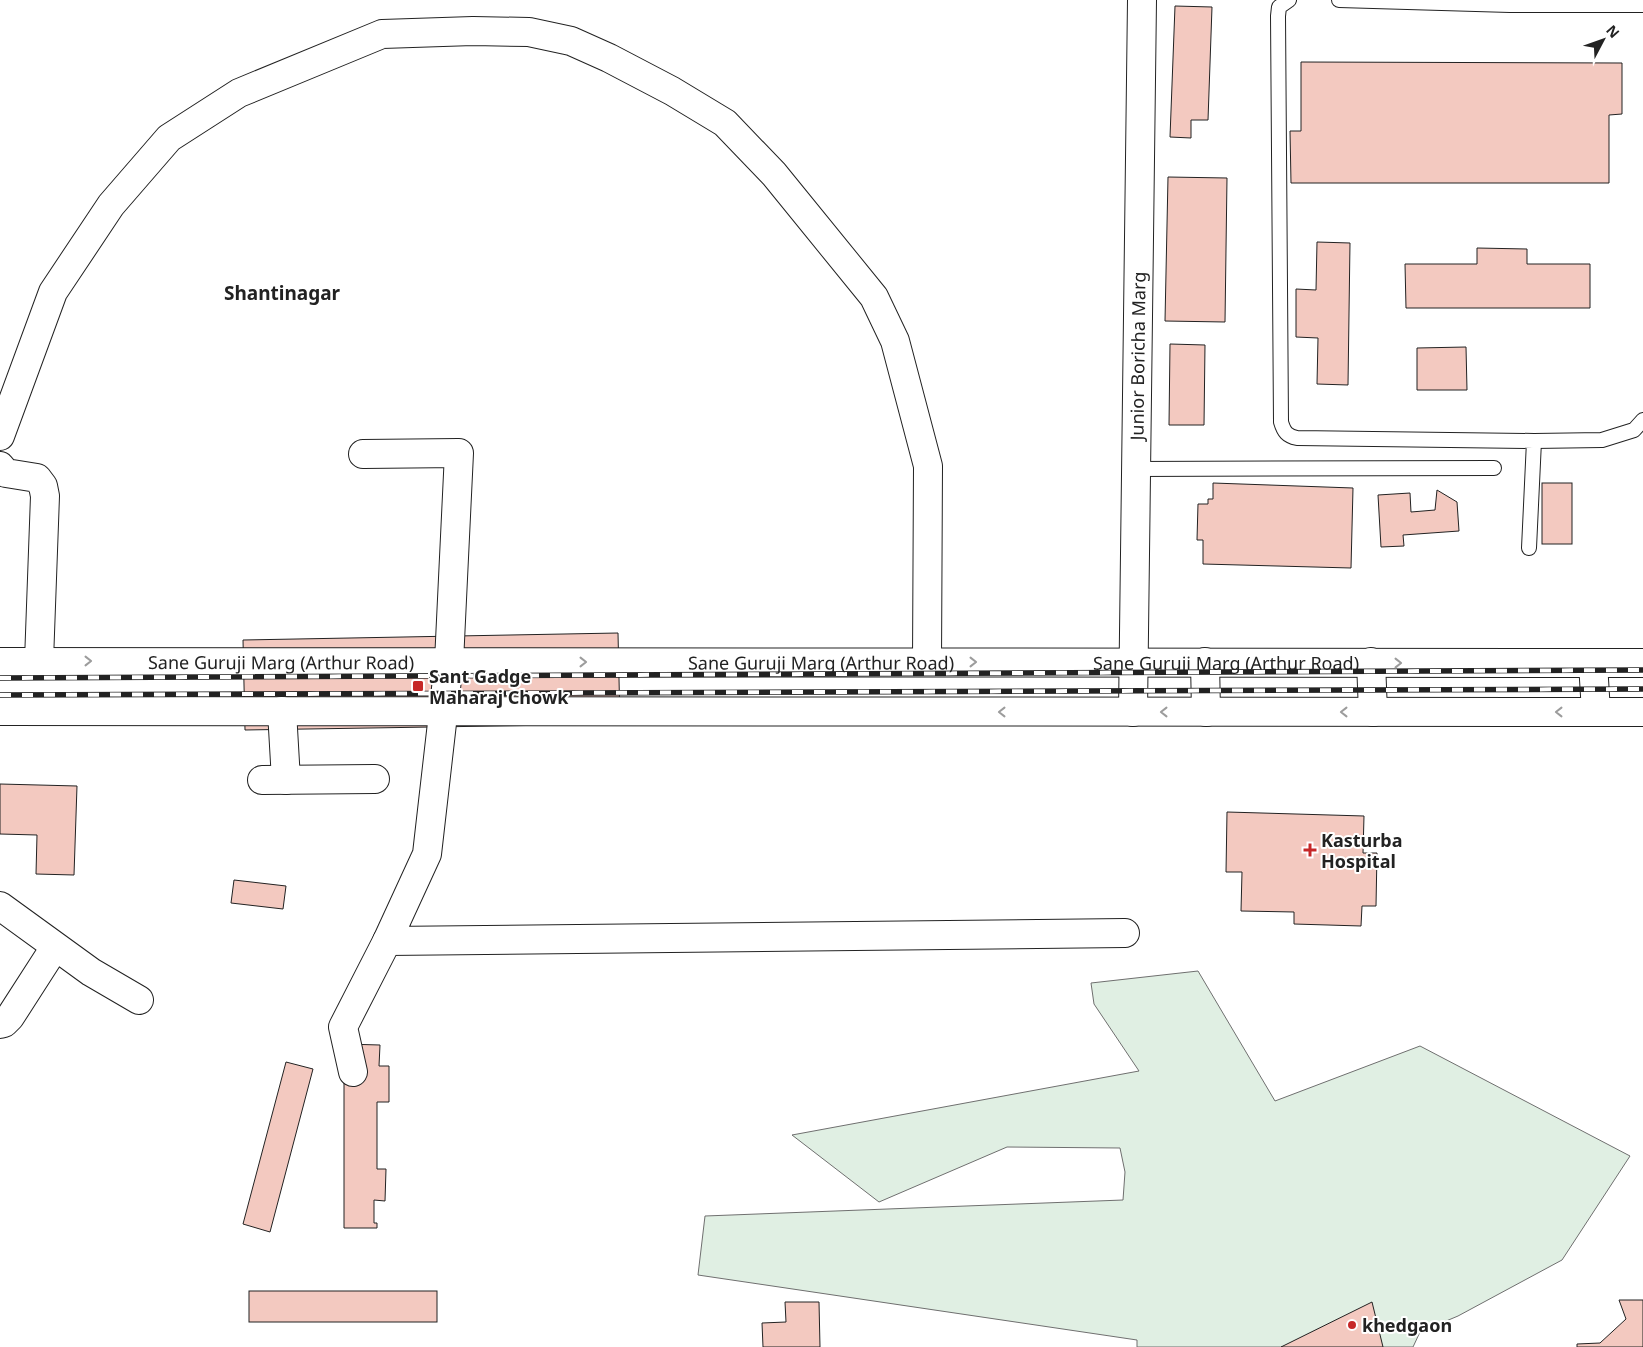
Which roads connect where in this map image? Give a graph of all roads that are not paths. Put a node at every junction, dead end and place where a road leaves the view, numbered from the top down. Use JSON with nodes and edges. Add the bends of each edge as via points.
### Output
{"nodes":[{"id":1,"x":1142,"y":0,"type":"edge"},
{"id":2,"x":1289,"y":0,"type":"edge"},
{"id":3,"x":1339,"y":0,"type":"edge"},
{"id":4,"x":1643,"y":5,"type":"edge"},
{"id":5,"x":1643,"y":420,"type":"edge"},
{"id":6,"x":0,"y":436,"type":"edge"},
{"id":7,"x":1534,"y":441,"type":"junction"},
{"id":8,"x":363,"y":454,"type":"dead end"},
{"id":9,"x":0,"y":466,"type":"edge"},
{"id":10,"x":1494,"y":468,"type":"dead end"},
{"id":11,"x":1135,"y":469,"type":"junction"},
{"id":12,"x":1529,"y":548,"type":"dead end"},
{"id":13,"x":39,"y":661,"type":"junction"},
{"id":14,"x":0,"y":662,"type":"edge"},
{"id":15,"x":449,"y":662,"type":"junction"},
{"id":16,"x":926,"y":662,"type":"junction"},
{"id":17,"x":1133,"y":662,"type":"junction"},
{"id":18,"x":1205,"y":662,"type":"junction"},
{"id":19,"x":1371,"y":662,"type":"junction"},
{"id":20,"x":1593,"y":663,"type":"junction"},
{"id":21,"x":1643,"y":663,"type":"edge"},
{"id":22,"x":0,"y":711,"type":"edge"},
{"id":23,"x":282,"y":711,"type":"junction"},
{"id":24,"x":443,"y":712,"type":"junction"},
{"id":25,"x":1133,"y":712,"type":"junction"},
{"id":26,"x":1206,"y":712,"type":"junction"},
{"id":27,"x":1373,"y":712,"type":"junction"},
{"id":28,"x":1596,"y":712,"type":"junction"},
{"id":29,"x":1643,"y":712,"type":"edge"},
{"id":30,"x":375,"y":779,"type":"dead end"},
{"id":31,"x":0,"y":906,"type":"edge"},
{"id":32,"x":1125,"y":933,"type":"dead end"},
{"id":33,"x":387,"y":941,"type":"junction"},
{"id":34,"x":55,"y":947,"type":"junction"},
{"id":35,"x":139,"y":1000,"type":"dead end"},
{"id":36,"x":0,"y":1024,"type":"edge"},
{"id":37,"x":353,"y":1072,"type":"dead end"}],
"edges":[{"from":1,"to":11,"type":"street","name":"Junior Boricha Marg"},
{"from":2,"to":7,"type":"lane","via":[[1279,7],[1278,16],[1281,422],[1284,431],[1289,437],[1296,438]]},
{"from":3,"to":4,"type":"lane"},
{"from":5,"to":7,"type":"lane","via":[[1634,430],[1602,440]]},
{"from":6,"to":16,"type":"street","via":[[53,292],[111,205],[169,138],[239,93],[382,34],[473,30],[529,32],[571,41],[672,91],[725,123],[774,174],[874,297],[895,340],[928,466]]},
{"from":7,"to":12,"type":"lane"},
{"from":8,"to":15,"type":"street","via":[[459,453]]},
{"from":9,"to":13,"type":"street","via":[[6,473],[37,478],[46,496]]},
{"from":10,"to":11,"type":"lane"},
{"from":11,"to":17,"type":"street","name":"Junior Boricha Marg"},
{"from":13,"to":14,"type":"street","name":"Sane Guruji Marg (Arthur Road)"},
{"from":13,"to":15,"type":"street","name":"Sane Guruji Marg (Arthur Road)","one_way":true},
{"from":15,"to":16,"type":"street","name":"Sane Guruji Marg (Arthur Road)","one_way":true},
{"from":15,"to":24,"type":"street"},
{"from":16,"to":17,"type":"street","name":"Sane Guruji Marg (Arthur Road)","one_way":true},
{"from":17,"to":18,"type":"street","name":"Sane Guruji Marg (Arthur Road)"},
{"from":17,"to":25,"type":"street","name":"Junior Boricha Marg"},
{"from":18,"to":19,"type":"street","name":"Sane Guruji Marg (Arthur Road)"},
{"from":18,"to":26,"type":"street"},
{"from":19,"to":20,"type":"street","name":"Sane Guruji Marg (Arthur Road)","one_way":true},
{"from":19,"to":27,"type":"street"},
{"from":20,"to":21,"type":"street","name":"Sane Guruji Marg (Arthur Road)"},
{"from":20,"to":28,"type":"street"},
{"from":22,"to":23,"type":"street"},
{"from":23,"to":24,"type":"street"},
{"from":23,"to":30,"type":"street","via":[[274,780]]},
{"from":25,"to":24,"type":"street","one_way":true},
{"from":24,"to":33,"type":"street","via":[[427,854]]},
{"from":26,"to":25,"type":"street","one_way":true},
{"from":27,"to":26,"type":"street","one_way":true},
{"from":28,"to":27,"type":"street","one_way":true},
{"from":28,"to":29,"type":"street"},
{"from":31,"to":34,"type":"street"},
{"from":32,"to":33,"type":"street"},
{"from":33,"to":37,"type":"street","via":[[343,1028]]},
{"from":34,"to":35,"type":"street"},
{"from":34,"to":36,"type":"street","via":[[10,1017]]}]}
